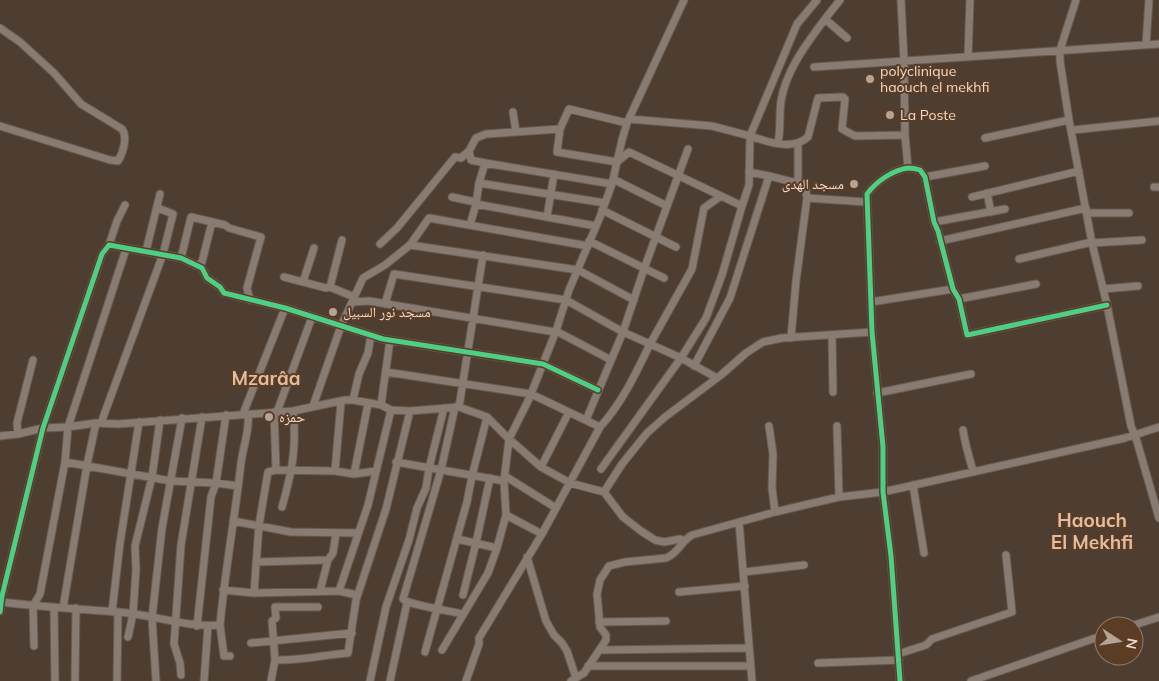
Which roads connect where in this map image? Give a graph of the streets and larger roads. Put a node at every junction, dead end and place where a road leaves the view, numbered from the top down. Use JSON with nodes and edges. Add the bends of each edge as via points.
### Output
{"nodes":[{"id":1,"x":684,"y":0,"type":"edge"},
{"id":2,"x":817,"y":0,"type":"edge"},
{"id":3,"x":840,"y":0,"type":"edge"},
{"id":4,"x":901,"y":0,"type":"edge"},
{"id":5,"x":970,"y":0,"type":"edge"},
{"id":6,"x":1076,"y":0,"type":"edge"},
{"id":7,"x":1149,"y":0,"type":"edge"},
{"id":8,"x":825,"y":19,"type":"junction"},
{"id":9,"x":0,"y":28,"type":"edge"},
{"id":10,"x":847,"y":38,"type":"dead end"},
{"id":11,"x":1159,"y":44,"type":"edge"},
{"id":12,"x":1146,"y":45,"type":"junction"},
{"id":13,"x":1060,"y":50,"type":"junction"},
{"id":14,"x":968,"y":57,"type":"junction"},
{"id":15,"x":904,"y":61,"type":"junction"},
{"id":16,"x":814,"y":67,"type":"dead end"},
{"id":17,"x":513,"y":112,"type":"dead end"},
{"id":18,"x":1070,"y":120,"type":"junction"},
{"id":19,"x":628,"y":121,"type":"junction"},
{"id":20,"x":1159,"y":121,"type":"edge"},
{"id":21,"x":0,"y":126,"type":"edge"},
{"id":22,"x":560,"y":130,"type":"junction"},
{"id":23,"x":1073,"y":130,"type":"junction"},
{"id":24,"x":516,"y":132,"type":"junction"},
{"id":25,"x":905,"y":135,"type":"junction"},
{"id":26,"x":750,"y":136,"type":"junction"},
{"id":27,"x":985,"y":138,"type":"dead end"},
{"id":28,"x":778,"y":143,"type":"junction"},
{"id":29,"x":798,"y":144,"type":"junction"},
{"id":30,"x":688,"y":149,"type":"dead end"},
{"id":31,"x":469,"y":151,"type":"junction"},
{"id":32,"x":616,"y":162,"type":"junction"},
{"id":33,"x":485,"y":163,"type":"junction"},
{"id":34,"x":985,"y":166,"type":"dead end"},
{"id":35,"x":908,"y":168,"type":"junction"},
{"id":36,"x":1079,"y":171,"type":"junction"},
{"id":37,"x":750,"y":172,"type":"junction"},
{"id":38,"x":554,"y":174,"type":"junction"},
{"id":39,"x":678,"y":175,"type":"junction"},
{"id":40,"x":769,"y":176,"type":"junction"},
{"id":41,"x":925,"y":177,"type":"junction"},
{"id":42,"x":612,"y":181,"type":"junction"},
{"id":43,"x":479,"y":183,"type":"junction"},
{"id":44,"x":798,"y":183,"type":"junction"},
{"id":45,"x":987,"y":193,"type":"junction"},
{"id":46,"x":160,"y":194,"type":"dead end"},
{"id":47,"x":551,"y":194,"type":"junction"},
{"id":48,"x":721,"y":196,"type":"junction"},
{"id":49,"x":452,"y":197,"type":"dead end"},
{"id":50,"x":972,"y":197,"type":"dead end"},
{"id":51,"x":807,"y":198,"type":"junction"},
{"id":52,"x":866,"y":202,"type":"junction"},
{"id":53,"x":475,"y":203,"type":"junction"},
{"id":54,"x":605,"y":203,"type":"junction"},
{"id":55,"x":125,"y":205,"type":"dead end"},
{"id":56,"x":667,"y":206,"type":"junction"},
{"id":57,"x":742,"y":206,"type":"junction"},
{"id":58,"x":158,"y":208,"type":"junction"},
{"id":59,"x":1005,"y":209,"type":"dead end"},
{"id":60,"x":602,"y":210,"type":"junction"},
{"id":61,"x":1086,"y":211,"type":"junction"},
{"id":62,"x":991,"y":212,"type":"junction"},
{"id":63,"x":1129,"y":213,"type":"dead end"},
{"id":64,"x":547,"y":217,"type":"junction"},
{"id":65,"x":212,"y":222,"type":"junction"},
{"id":66,"x":934,"y":222,"type":"junction"},
{"id":67,"x":470,"y":225,"type":"junction"},
{"id":68,"x":596,"y":226,"type":"junction"},
{"id":69,"x":656,"y":238,"type":"junction"},
{"id":70,"x":342,"y":240,"type":"dead end"},
{"id":71,"x":1142,"y":240,"type":"dead end"},
{"id":72,"x":940,"y":242,"type":"junction"},
{"id":73,"x":1092,"y":242,"type":"junction"},
{"id":74,"x":380,"y":244,"type":"dead end"},
{"id":75,"x":588,"y":244,"type":"junction"},
{"id":76,"x":109,"y":245,"type":"junction"},
{"id":77,"x":410,"y":245,"type":"junction"},
{"id":78,"x":314,"y":248,"type":"dead end"},
{"id":79,"x":676,"y":248,"type":"dead end"},
{"id":80,"x":126,"y":249,"type":"junction"},
{"id":81,"x":146,"y":251,"type":"junction"},
{"id":82,"x":163,"y":254,"type":"junction"},
{"id":83,"x":483,"y":255,"type":"junction"},
{"id":84,"x":181,"y":258,"type":"junction"},
{"id":85,"x":1019,"y":258,"type":"dead end"},
{"id":86,"x":199,"y":265,"type":"junction"},
{"id":87,"x":644,"y":268,"type":"junction"},
{"id":88,"x":408,"y":269,"type":"dead end"},
{"id":89,"x":578,"y":270,"type":"junction"},
{"id":90,"x":401,"y":275,"type":"junction"},
{"id":91,"x":284,"y":278,"type":"dead end"},
{"id":92,"x":664,"y":278,"type":"dead end"},
{"id":93,"x":303,"y":282,"type":"junction"},
{"id":94,"x":1036,"y":284,"type":"dead end"},
{"id":95,"x":1138,"y":286,"type":"dead end"},
{"id":96,"x":330,"y":287,"type":"junction"},
{"id":97,"x":478,"y":287,"type":"junction"},
{"id":98,"x":953,"y":289,"type":"junction"},
{"id":99,"x":1103,"y":289,"type":"junction"},
{"id":100,"x":353,"y":299,"type":"junction"},
{"id":101,"x":959,"y":299,"type":"junction"},
{"id":102,"x":250,"y":300,"type":"junction"},
{"id":103,"x":566,"y":300,"type":"junction"},
{"id":104,"x":634,"y":300,"type":"junction"},
{"id":105,"x":871,"y":302,"type":"junction"},
{"id":106,"x":385,"y":304,"type":"junction"},
{"id":107,"x":1107,"y":305,"type":"junction"},
{"id":108,"x":285,"y":308,"type":"junction"},
{"id":109,"x":312,"y":317,"type":"junction"},
{"id":110,"x":472,"y":319,"type":"junction"},
{"id":111,"x":340,"y":326,"type":"junction"},
{"id":112,"x":555,"y":332,"type":"junction"},
{"id":113,"x":624,"y":332,"type":"junction"},
{"id":114,"x":872,"y":332,"type":"junction"},
{"id":115,"x":371,"y":335,"type":"junction"},
{"id":116,"x":832,"y":335,"type":"junction"},
{"id":117,"x":791,"y":338,"type":"junction"},
{"id":118,"x":390,"y":340,"type":"junction"},
{"id":119,"x":650,"y":344,"type":"junction"},
{"id":120,"x":468,"y":352,"type":"junction"},
{"id":121,"x":681,"y":358,"type":"junction"},
{"id":122,"x":33,"y":360,"type":"dead end"},
{"id":123,"x":610,"y":360,"type":"junction"},
{"id":124,"x":543,"y":364,"type":"junction"},
{"id":125,"x":694,"y":366,"type":"junction"},
{"id":126,"x":386,"y":372,"type":"junction"},
{"id":127,"x":971,"y":374,"type":"dead end"},
{"id":128,"x":717,"y":378,"type":"junction"},
{"id":129,"x":463,"y":384,"type":"junction"},
{"id":130,"x":598,"y":390,"type":"junction"},
{"id":131,"x":833,"y":392,"type":"dead end"},
{"id":132,"x":877,"y":393,"type":"junction"},
{"id":133,"x":531,"y":394,"type":"junction"},
{"id":134,"x":353,"y":400,"type":"junction"},
{"id":135,"x":341,"y":402,"type":"junction"},
{"id":136,"x":368,"y":404,"type":"junction"},
{"id":137,"x":381,"y":405,"type":"junction"},
{"id":138,"x":313,"y":406,"type":"junction"},
{"id":139,"x":457,"y":407,"type":"junction"},
{"id":140,"x":444,"y":408,"type":"junction"},
{"id":141,"x":391,"y":410,"type":"junction"},
{"id":142,"x":294,"y":411,"type":"junction"},
{"id":143,"x":410,"y":411,"type":"junction"},
{"id":144,"x":275,"y":412,"type":"junction"},
{"id":145,"x":569,"y":412,"type":"junction"},
{"id":146,"x":245,"y":414,"type":"junction"},
{"id":147,"x":226,"y":415,"type":"junction"},
{"id":148,"x":202,"y":417,"type":"junction"},
{"id":149,"x":488,"y":417,"type":"junction"},
{"id":150,"x":182,"y":418,"type":"junction"},
{"id":151,"x":160,"y":420,"type":"junction"},
{"id":152,"x":586,"y":420,"type":"junction"},
{"id":153,"x":139,"y":422,"type":"junction"},
{"id":154,"x":99,"y":423,"type":"junction"},
{"id":155,"x":769,"y":426,"type":"dead end"},
{"id":156,"x":837,"y":426,"type":"dead end"},
{"id":157,"x":600,"y":427,"type":"junction"},
{"id":158,"x":1159,"y":427,"type":"edge"},
{"id":159,"x":43,"y":428,"type":"junction"},
{"id":160,"x":68,"y":428,"type":"junction"},
{"id":161,"x":963,"y":430,"type":"dead end"},
{"id":162,"x":18,"y":434,"type":"junction"},
{"id":163,"x":1135,"y":434,"type":"junction"},
{"id":164,"x":0,"y":436,"type":"edge"},
{"id":165,"x":509,"y":439,"type":"junction"},
{"id":166,"x":64,"y":462,"type":"junction"},
{"id":167,"x":396,"y":462,"type":"junction"},
{"id":168,"x":87,"y":465,"type":"junction"},
{"id":169,"x":541,"y":467,"type":"junction"},
{"id":170,"x":276,"y":468,"type":"junction"},
{"id":171,"x":429,"y":468,"type":"junction"},
{"id":172,"x":601,"y":469,"type":"dead end"},
{"id":173,"x":441,"y":470,"type":"junction"},
{"id":174,"x":292,"y":471,"type":"junction"},
{"id":175,"x":972,"y":471,"type":"junction"},
{"id":176,"x":335,"y":472,"type":"junction"},
{"id":177,"x":376,"y":472,"type":"junction"},
{"id":178,"x":132,"y":474,"type":"junction"},
{"id":179,"x":354,"y":474,"type":"junction"},
{"id":180,"x":472,"y":476,"type":"junction"},
{"id":181,"x":152,"y":477,"type":"junction"},
{"id":182,"x":490,"y":478,"type":"junction"},
{"id":183,"x":505,"y":479,"type":"junction"},
{"id":184,"x":171,"y":481,"type":"junction"},
{"id":185,"x":192,"y":482,"type":"junction"},
{"id":186,"x":216,"y":483,"type":"junction"},
{"id":187,"x":570,"y":483,"type":"junction"},
{"id":188,"x":913,"y":485,"type":"junction"},
{"id":189,"x":238,"y":486,"type":"junction"},
{"id":190,"x":604,"y":492,"type":"junction"},
{"id":191,"x":884,"y":492,"type":"junction"},
{"id":192,"x":840,"y":497,"type":"junction"},
{"id":193,"x":282,"y":507,"type":"dead end"},
{"id":194,"x":556,"y":508,"type":"junction"},
{"id":195,"x":774,"y":512,"type":"junction"},
{"id":196,"x":506,"y":515,"type":"junction"},
{"id":197,"x":1159,"y":518,"type":"edge"},
{"id":198,"x":232,"y":521,"type":"junction"},
{"id":199,"x":739,"y":522,"type":"junction"},
{"id":200,"x":259,"y":525,"type":"junction"},
{"id":201,"x":336,"y":533,"type":"junction"},
{"id":202,"x":357,"y":533,"type":"junction"},
{"id":203,"x":542,"y":534,"type":"junction"},
{"id":204,"x":457,"y":540,"type":"junction"},
{"id":205,"x":683,"y":540,"type":"junction"},
{"id":206,"x":476,"y":543,"type":"junction"},
{"id":207,"x":497,"y":548,"type":"junction"},
{"id":208,"x":924,"y":553,"type":"dead end"},
{"id":209,"x":1006,"y":555,"type":"dead end"},
{"id":210,"x":527,"y":557,"type":"junction"},
{"id":211,"x":328,"y":560,"type":"junction"},
{"id":212,"x":256,"y":562,"type":"junction"},
{"id":213,"x":804,"y":565,"type":"dead end"},
{"id":214,"x":744,"y":572,"type":"junction"},
{"id":215,"x":745,"y":586,"type":"junction"},
{"id":216,"x":223,"y":590,"type":"junction"},
{"id":217,"x":320,"y":591,"type":"junction"},
{"id":218,"x":339,"y":591,"type":"junction"},
{"id":219,"x":254,"y":592,"type":"junction"},
{"id":220,"x":680,"y":592,"type":"dead end"},
{"id":221,"x":357,"y":595,"type":"junction"},
{"id":222,"x":463,"y":595,"type":"dead end"},
{"id":223,"x":2,"y":602,"type":"junction"},
{"id":224,"x":407,"y":603,"type":"junction"},
{"id":225,"x":34,"y":606,"type":"junction"},
{"id":226,"x":54,"y":607,"type":"junction"},
{"id":227,"x":318,"y":607,"type":"dead end"},
{"id":228,"x":436,"y":607,"type":"junction"},
{"id":229,"x":63,"y":608,"type":"junction"},
{"id":230,"x":76,"y":608,"type":"junction"},
{"id":231,"x":0,"y":612,"type":"edge"},
{"id":232,"x":115,"y":612,"type":"junction"},
{"id":233,"x":133,"y":614,"type":"junction"},
{"id":234,"x":463,"y":614,"type":"junction"},
{"id":235,"x":1159,"y":616,"type":"edge"},
{"id":236,"x":152,"y":618,"type":"junction"},
{"id":237,"x":666,"y":621,"type":"dead end"},
{"id":238,"x":1144,"y":621,"type":"edge"},
{"id":239,"x":175,"y":622,"type":"junction"},
{"id":240,"x":599,"y":622,"type":"junction"},
{"id":241,"x":220,"y":625,"type":"junction"},
{"id":242,"x":197,"y":626,"type":"junction"},
{"id":243,"x":208,"y":626,"type":"junction"},
{"id":244,"x":352,"y":633,"type":"junction"},
{"id":245,"x":128,"y":637,"type":"dead end"},
{"id":246,"x":1094,"y":638,"type":"edge"},
{"id":247,"x":274,"y":641,"type":"junction"},
{"id":248,"x":251,"y":643,"type":"dead end"},
{"id":249,"x":34,"y":646,"type":"dead end"},
{"id":250,"x":749,"y":648,"type":"junction"},
{"id":251,"x":442,"y":650,"type":"dead end"},
{"id":252,"x":601,"y":650,"type":"junction"},
{"id":253,"x":425,"y":652,"type":"dead end"},
{"id":254,"x":230,"y":656,"type":"dead end"},
{"id":255,"x":898,"y":657,"type":"junction"},
{"id":256,"x":275,"y":660,"type":"junction"},
{"id":257,"x":818,"y":663,"type":"dead end"},
{"id":258,"x":588,"y":666,"type":"junction"},
{"id":259,"x":751,"y":666,"type":"junction"},
{"id":260,"x":181,"y":675,"type":"dead end"},
{"id":261,"x":573,"y":680,"type":"edge"},
{"id":262,"x":55,"y":681,"type":"edge"},
{"id":263,"x":75,"y":681,"type":"edge"},
{"id":264,"x":116,"y":681,"type":"edge"},
{"id":265,"x":156,"y":681,"type":"edge"},
{"id":266,"x":204,"y":681,"type":"edge"},
{"id":267,"x":271,"y":681,"type":"edge"},
{"id":268,"x":370,"y":681,"type":"edge"},
{"id":269,"x":390,"y":681,"type":"edge"},
{"id":270,"x":466,"y":681,"type":"edge"},
{"id":271,"x":752,"y":681,"type":"edge"},
{"id":272,"x":900,"y":681,"type":"edge"},
{"id":273,"x":971,"y":681,"type":"edge"}],
"edges":[{"from":1,"to":19,"type":"street"},
{"from":2,"to":26,"type":"street","via":[[797,24]]},
{"from":3,"to":8,"type":"street"},
{"from":4,"to":15,"type":"street"},
{"from":5,"to":14,"type":"street"},
{"from":6,"to":13,"type":"street"},
{"from":7,"to":12,"type":"street"},
{"from":8,"to":10,"type":"street"},
{"from":8,"to":28,"type":"street","via":[[788,78],[781,99]]},
{"from":9,"to":21,"type":"street","via":[[54,73],[81,104],[122,128],[125,139],[118,161]]},
{"from":11,"to":12,"type":"street"},
{"from":12,"to":13,"type":"street"},
{"from":13,"to":14,"type":"street"},
{"from":13,"to":18,"type":"street"},
{"from":14,"to":15,"type":"street"},
{"from":15,"to":16,"type":"street"},
{"from":15,"to":25,"type":"street"},
{"from":17,"to":24,"type":"street"},
{"from":18,"to":23,"type":"street"},
{"from":18,"to":27,"type":"street"},
{"from":19,"to":22,"type":"street","via":[[569,109]]},
{"from":19,"to":26,"type":"street","via":[[712,126]]},
{"from":19,"to":32,"type":"street"},
{"from":20,"to":23,"type":"street"},
{"from":22,"to":24,"type":"street"},
{"from":22,"to":32,"type":"street","via":[[556,152]]},
{"from":23,"to":36,"type":"street"},
{"from":24,"to":31,"type":"street","via":[[476,138]]},
{"from":25,"to":29,"type":"street","via":[[852,136],[842,129],[844,98],[818,98],[808,138]]},
{"from":25,"to":35,"type":"street"},
{"from":26,"to":28,"type":"street"},
{"from":26,"to":37,"type":"street"},
{"from":28,"to":29,"type":"street"},
{"from":29,"to":44,"type":"street"},
{"from":30,"to":39,"type":"street"},
{"from":31,"to":33,"type":"street","via":[[471,160]]},
{"from":31,"to":74,"type":"street","via":[[461,158],[455,157]]},
{"from":32,"to":39,"type":"street","via":[[628,152]]},
{"from":32,"to":42,"type":"street"},
{"from":33,"to":38,"type":"street"},
{"from":33,"to":43,"type":"street"},
{"from":34,"to":41,"type":"street"},
{"from":35,"to":41,"type":"street","via":[[920,170]]},
{"from":35,"to":52,"type":"street","via":[[873,185]]},
{"from":36,"to":45,"type":"street"},
{"from":36,"to":61,"type":"street"},
{"from":37,"to":40,"type":"street"},
{"from":37,"to":57,"type":"street"},
{"from":38,"to":42,"type":"street"},
{"from":38,"to":47,"type":"street"},
{"from":39,"to":48,"type":"street"},
{"from":39,"to":56,"type":"street"},
{"from":40,"to":44,"type":"street"},
{"from":40,"to":125,"type":"street","via":[[730,298]]},
{"from":41,"to":66,"type":"street"},
{"from":42,"to":54,"type":"street"},
{"from":42,"to":56,"type":"street"},
{"from":43,"to":47,"type":"street"},
{"from":43,"to":53,"type":"street"},
{"from":44,"to":51,"type":"street","via":[[805,186]]},
{"from":45,"to":50,"type":"street"},
{"from":45,"to":62,"type":"street"},
{"from":46,"to":58,"type":"street"},
{"from":47,"to":54,"type":"street"},
{"from":47,"to":64,"type":"street"},
{"from":48,"to":57,"type":"street"},
{"from":48,"to":119,"type":"street","via":[[704,208],[692,269]]},
{"from":49,"to":53,"type":"street"},
{"from":51,"to":52,"type":"street"},
{"from":51,"to":117,"type":"street"},
{"from":52,"to":105,"type":"street"},
{"from":53,"to":64,"type":"street"},
{"from":53,"to":67,"type":"street"},
{"from":54,"to":60,"type":"street"},
{"from":55,"to":76,"type":"street"},
{"from":56,"to":69,"type":"street"},
{"from":57,"to":121,"type":"street","via":[[706,318]]},
{"from":58,"to":81,"type":"street"},
{"from":58,"to":82,"type":"street","via":[[173,214]]},
{"from":59,"to":62,"type":"street"},
{"from":60,"to":68,"type":"street"},
{"from":60,"to":69,"type":"street"},
{"from":61,"to":63,"type":"street"},
{"from":61,"to":72,"type":"street"},
{"from":61,"to":73,"type":"street"},
{"from":62,"to":66,"type":"street"},
{"from":64,"to":68,"type":"street"},
{"from":65,"to":84,"type":"street","via":[[191,216]]},
{"from":65,"to":86,"type":"street"},
{"from":65,"to":102,"type":"street","via":[[261,237],[247,288]]},
{"from":66,"to":72,"type":"street"},
{"from":67,"to":75,"type":"street"},
{"from":67,"to":77,"type":"street","via":[[429,218]]},
{"from":68,"to":75,"type":"street"},
{"from":69,"to":79,"type":"street"},
{"from":69,"to":87,"type":"street"},
{"from":70,"to":96,"type":"street"},
{"from":71,"to":73,"type":"street"},
{"from":72,"to":98,"type":"street"},
{"from":73,"to":85,"type":"street"},
{"from":73,"to":99,"type":"street"},
{"from":75,"to":87,"type":"street"},
{"from":75,"to":89,"type":"street"},
{"from":76,"to":80,"type":"street"},
{"from":76,"to":159,"type":"street","via":[[102,254]]},
{"from":77,"to":83,"type":"street"},
{"from":77,"to":100,"type":"street","via":[[386,265],[363,278]]},
{"from":78,"to":93,"type":"street"},
{"from":80,"to":81,"type":"street"},
{"from":80,"to":160,"type":"street"},
{"from":81,"to":82,"type":"street"},
{"from":82,"to":84,"type":"street"},
{"from":82,"to":154,"type":"street"},
{"from":83,"to":89,"type":"street"},
{"from":83,"to":97,"type":"street"},
{"from":84,"to":86,"type":"street"},
{"from":86,"to":102,"type":"street","via":[[224,293]]},
{"from":87,"to":92,"type":"street"},
{"from":87,"to":104,"type":"street"},
{"from":88,"to":90,"type":"street"},
{"from":89,"to":103,"type":"street"},
{"from":89,"to":104,"type":"street"},
{"from":90,"to":97,"type":"street"},
{"from":90,"to":106,"type":"street","via":[[394,274]]},
{"from":91,"to":93,"type":"street"},
{"from":93,"to":96,"type":"street"},
{"from":94,"to":101,"type":"street"},
{"from":95,"to":99,"type":"street"},
{"from":96,"to":100,"type":"street"},
{"from":97,"to":103,"type":"street"},
{"from":97,"to":110,"type":"street"},
{"from":98,"to":101,"type":"street"},
{"from":98,"to":105,"type":"street"},
{"from":99,"to":107,"type":"street"},
{"from":100,"to":106,"type":"street"},
{"from":100,"to":111,"type":"street"},
{"from":101,"to":107,"type":"street","via":[[967,335]]},
{"from":102,"to":108,"type":"street"},
{"from":103,"to":112,"type":"street"},
{"from":103,"to":113,"type":"street"},
{"from":104,"to":113,"type":"street"},
{"from":105,"to":114,"type":"street"},
{"from":106,"to":110,"type":"street"},
{"from":107,"to":163,"type":"street"},
{"from":108,"to":109,"type":"street"},
{"from":108,"to":146,"type":"street"},
{"from":109,"to":111,"type":"street"},
{"from":109,"to":144,"type":"street"},
{"from":110,"to":112,"type":"street"},
{"from":110,"to":120,"type":"street"},
{"from":111,"to":115,"type":"street"},
{"from":111,"to":138,"type":"street"},
{"from":112,"to":123,"type":"street"},
{"from":112,"to":124,"type":"street"},
{"from":113,"to":119,"type":"street"},
{"from":113,"to":123,"type":"street"},
{"from":114,"to":116,"type":"street"},
{"from":114,"to":132,"type":"street"},
{"from":115,"to":118,"type":"street"},
{"from":115,"to":134,"type":"street"},
{"from":116,"to":117,"type":"street"},
{"from":116,"to":131,"type":"street"},
{"from":117,"to":128,"type":"street","via":[[763,342]]},
{"from":118,"to":120,"type":"street"},
{"from":118,"to":126,"type":"street"},
{"from":119,"to":121,"type":"street"},
{"from":119,"to":157,"type":"street","via":[[628,389]]},
{"from":120,"to":124,"type":"street"},
{"from":120,"to":129,"type":"street"},
{"from":121,"to":125,"type":"street"},
{"from":121,"to":172,"type":"street"},
{"from":122,"to":162,"type":"street","via":[[17,423]]},
{"from":123,"to":130,"type":"street"},
{"from":124,"to":130,"type":"street"},
{"from":124,"to":133,"type":"street"},
{"from":125,"to":128,"type":"street"},
{"from":126,"to":129,"type":"street"},
{"from":126,"to":137,"type":"street"},
{"from":127,"to":132,"type":"street"},
{"from":128,"to":190,"type":"street","via":[[647,433]]},
{"from":129,"to":133,"type":"street"},
{"from":129,"to":139,"type":"street"},
{"from":130,"to":152,"type":"street"},
{"from":132,"to":191,"type":"street"},
{"from":133,"to":145,"type":"street"},
{"from":133,"to":165,"type":"street"},
{"from":134,"to":135,"type":"street"},
{"from":134,"to":136,"type":"street"},
{"from":135,"to":138,"type":"street"},
{"from":135,"to":176,"type":"street"},
{"from":136,"to":137,"type":"street"},
{"from":136,"to":179,"type":"street"},
{"from":137,"to":141,"type":"street"},
{"from":138,"to":142,"type":"street"},
{"from":139,"to":140,"type":"street"},
{"from":139,"to":149,"type":"street"},
{"from":139,"to":173,"type":"street"},
{"from":140,"to":143,"type":"street"},
{"from":140,"to":171,"type":"street"},
{"from":141,"to":143,"type":"street"},
{"from":141,"to":177,"type":"street"},
{"from":142,"to":144,"type":"street"},
{"from":142,"to":174,"type":"street","via":[[296,435]]},
{"from":143,"to":167,"type":"street"},
{"from":144,"to":146,"type":"street"},
{"from":144,"to":170,"type":"street"},
{"from":145,"to":152,"type":"street"},
{"from":145,"to":169,"type":"street"},
{"from":146,"to":147,"type":"street"},
{"from":146,"to":189,"type":"street","via":[[249,425]]},
{"from":147,"to":148,"type":"street"},
{"from":147,"to":186,"type":"street"},
{"from":148,"to":150,"type":"street"},
{"from":148,"to":185,"type":"street"},
{"from":149,"to":165,"type":"street"},
{"from":149,"to":180,"type":"street"},
{"from":150,"to":151,"type":"street"},
{"from":150,"to":184,"type":"street"},
{"from":151,"to":153,"type":"street"},
{"from":151,"to":181,"type":"street"},
{"from":152,"to":157,"type":"street"},
{"from":153,"to":154,"type":"street"},
{"from":153,"to":178,"type":"street"},
{"from":154,"to":160,"type":"street"},
{"from":154,"to":168,"type":"street"},
{"from":155,"to":195,"type":"street"},
{"from":156,"to":192,"type":"street"},
{"from":157,"to":187,"type":"street"},
{"from":158,"to":163,"type":"street"},
{"from":159,"to":160,"type":"street"},
{"from":159,"to":162,"type":"street"},
{"from":159,"to":223,"type":"street"},
{"from":160,"to":166,"type":"street"},
{"from":161,"to":175,"type":"street"},
{"from":162,"to":164,"type":"street"},
{"from":163,"to":175,"type":"street"},
{"from":163,"to":197,"type":"street"},
{"from":165,"to":169,"type":"street"},
{"from":165,"to":183,"type":"street"},
{"from":166,"to":168,"type":"street"},
{"from":166,"to":225,"type":"street","via":[[40,594]]},
{"from":167,"to":171,"type":"street"},
{"from":167,"to":221,"type":"street","via":[[386,509]]},
{"from":168,"to":178,"type":"street"},
{"from":168,"to":229,"type":"street"},
{"from":169,"to":187,"type":"street"},
{"from":170,"to":174,"type":"street"},
{"from":170,"to":200,"type":"street","via":[[268,472]]},
{"from":171,"to":173,"type":"street"},
{"from":171,"to":268,"type":"street","via":[[426,488],[386,607]]},
{"from":173,"to":180,"type":"street"},
{"from":173,"to":224,"type":"street","via":[[404,595]]},
{"from":174,"to":176,"type":"street"},
{"from":174,"to":193,"type":"street"},
{"from":175,"to":188,"type":"street"},
{"from":176,"to":179,"type":"street"},
{"from":177,"to":179,"type":"street"},
{"from":177,"to":202,"type":"street"},
{"from":178,"to":181,"type":"street"},
{"from":178,"to":232,"type":"street","via":[[120,543]]},
{"from":180,"to":182,"type":"street"},
{"from":180,"to":204,"type":"street"},
{"from":181,"to":184,"type":"street"},
{"from":181,"to":233,"type":"street","via":[[135,546]]},
{"from":182,"to":183,"type":"street"},
{"from":182,"to":206,"type":"street"},
{"from":183,"to":194,"type":"street"},
{"from":183,"to":196,"type":"street"},
{"from":184,"to":185,"type":"street"},
{"from":184,"to":236,"type":"street"},
{"from":185,"to":186,"type":"street"},
{"from":185,"to":239,"type":"street","via":[[181,545]]},
{"from":186,"to":189,"type":"street"},
{"from":186,"to":242,"type":"street","via":[[211,497]]},
{"from":187,"to":190,"type":"street"},
{"from":187,"to":194,"type":"street"},
{"from":188,"to":191,"type":"street"},
{"from":188,"to":208,"type":"street"},
{"from":189,"to":198,"type":"street"},
{"from":190,"to":205,"type":"street","via":[[623,517],[655,540]]},
{"from":191,"to":192,"type":"street"},
{"from":191,"to":255,"type":"street"},
{"from":192,"to":195,"type":"street"},
{"from":194,"to":203,"type":"street"},
{"from":195,"to":199,"type":"street"},
{"from":196,"to":203,"type":"street"},
{"from":196,"to":207,"type":"street"},
{"from":198,"to":200,"type":"street"},
{"from":198,"to":216,"type":"street"},
{"from":199,"to":205,"type":"street"},
{"from":199,"to":214,"type":"street"},
{"from":200,"to":201,"type":"street","via":[[291,532]]},
{"from":200,"to":212,"type":"street"},
{"from":201,"to":202,"type":"street"},
{"from":201,"to":211,"type":"street","via":[[334,553]]},
{"from":202,"to":218,"type":"street"},
{"from":203,"to":210,"type":"street"},
{"from":204,"to":206,"type":"street"},
{"from":204,"to":228,"type":"street"},
{"from":205,"to":240,"type":"street","via":[[672,556],[609,566],[600,580],[597,594]]},
{"from":206,"to":207,"type":"street"},
{"from":206,"to":222,"type":"street"},
{"from":207,"to":234,"type":"street","via":[[488,573]]},
{"from":209,"to":255,"type":"street","via":[[1012,612],[932,639]]},
{"from":210,"to":261,"type":"street","via":[[546,621],[567,651]]},
{"from":210,"to":270,"type":"street","via":[[479,638]]},
{"from":211,"to":212,"type":"street"},
{"from":211,"to":217,"type":"street"},
{"from":212,"to":219,"type":"street"},
{"from":213,"to":214,"type":"street"},
{"from":214,"to":215,"type":"street"},
{"from":215,"to":220,"type":"street"},
{"from":215,"to":250,"type":"street"},
{"from":216,"to":219,"type":"street"},
{"from":216,"to":241,"type":"street"},
{"from":217,"to":218,"type":"street"},
{"from":217,"to":219,"type":"street"},
{"from":218,"to":221,"type":"street"},
{"from":221,"to":244,"type":"street"},
{"from":223,"to":225,"type":"street"},
{"from":223,"to":231,"type":"street"},
{"from":224,"to":228,"type":"street"},
{"from":224,"to":269,"type":"street"},
{"from":225,"to":226,"type":"street"},
{"from":225,"to":249,"type":"street"},
{"from":226,"to":229,"type":"street"},
{"from":226,"to":262,"type":"street"},
{"from":227,"to":247,"type":"street","via":[[276,607],[276,618],[272,621]]},
{"from":228,"to":234,"type":"street"},
{"from":228,"to":253,"type":"street"},
{"from":229,"to":230,"type":"street"},
{"from":230,"to":232,"type":"street"},
{"from":230,"to":263,"type":"street"},
{"from":232,"to":233,"type":"street"},
{"from":232,"to":264,"type":"street"},
{"from":233,"to":236,"type":"street"},
{"from":233,"to":245,"type":"street"},
{"from":234,"to":251,"type":"street"},
{"from":235,"to":238,"type":"street"},
{"from":236,"to":239,"type":"street"},
{"from":236,"to":265,"type":"street"},
{"from":237,"to":240,"type":"street"},
{"from":239,"to":242,"type":"street"},
{"from":239,"to":260,"type":"street","via":[[174,644]]},
{"from":240,"to":252,"type":"street","via":[[606,635]]},
{"from":241,"to":243,"type":"street"},
{"from":241,"to":254,"type":"street","via":[[224,656]]},
{"from":242,"to":243,"type":"street"},
{"from":243,"to":266,"type":"street"},
{"from":244,"to":247,"type":"street"},
{"from":244,"to":256,"type":"street","via":[[348,654]]},
{"from":246,"to":273,"type":"street"},
{"from":247,"to":248,"type":"street"},
{"from":247,"to":256,"type":"street"},
{"from":250,"to":252,"type":"street"},
{"from":250,"to":259,"type":"street"},
{"from":252,"to":258,"type":"street"},
{"from":255,"to":257,"type":"street"},
{"from":255,"to":272,"type":"street"},
{"from":256,"to":267,"type":"street"},
{"from":258,"to":259,"type":"street"},
{"from":258,"to":261,"type":"street"},
{"from":259,"to":271,"type":"street"}]}
